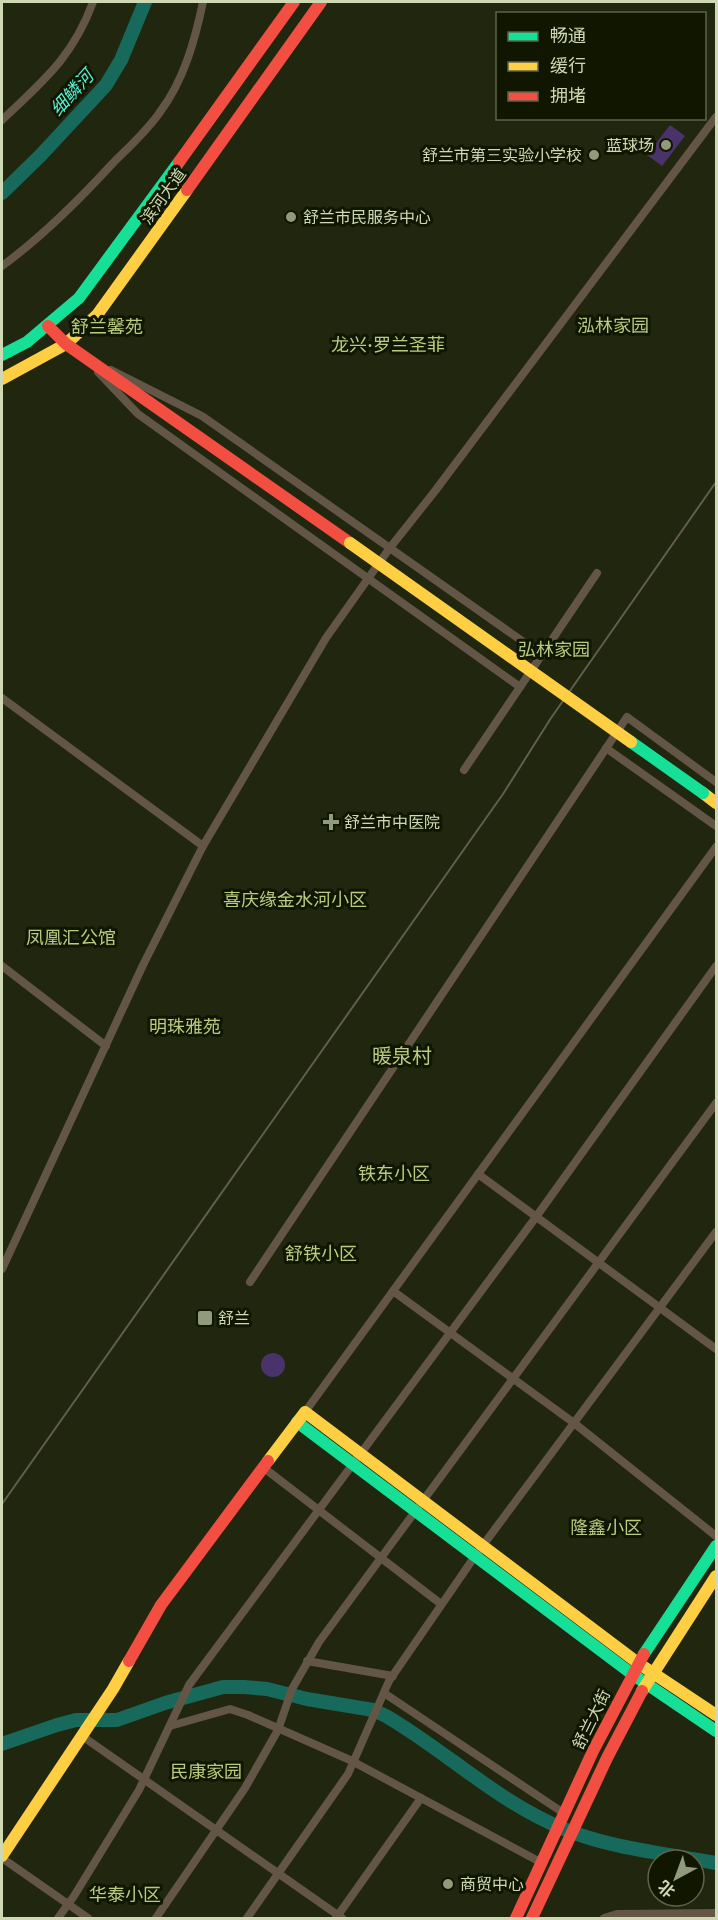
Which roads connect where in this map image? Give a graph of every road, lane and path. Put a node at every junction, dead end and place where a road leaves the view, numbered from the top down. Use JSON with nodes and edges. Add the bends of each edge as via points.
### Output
{"nodes":[{"id":1,"x":93,"y":2,"type":"edge"},
{"id":2,"x":203,"y":2,"type":"edge"},
{"id":3,"x":294,"y":2,"type":"edge"},
{"id":4,"x":321,"y":2,"type":"edge"},
{"id":5,"x":717,"y":117,"type":"edge"},
{"id":6,"x":2,"y":120,"type":"edge"},
{"id":7,"x":2,"y":266,"type":"edge"},
{"id":8,"x":48,"y":326,"type":"junction"},
{"id":9,"x":66,"y":344,"type":"junction"},
{"id":10,"x":2,"y":355,"type":"edge"},
{"id":11,"x":84,"y":356,"type":"junction"},
{"id":12,"x":2,"y":380,"type":"edge"},
{"id":13,"x":390,"y":549,"type":"junction"},
{"id":14,"x":597,"y":573,"type":"dead end"},
{"id":15,"x":368,"y":579,"type":"junction"},
{"id":16,"x":542,"y":655,"type":"junction"},
{"id":17,"x":520,"y":687,"type":"junction"},
{"id":18,"x":2,"y":698,"type":"edge"},
{"id":19,"x":606,"y":748,"type":"junction"},
{"id":20,"x":464,"y":770,"type":"dead end"},
{"id":21,"x":717,"y":782,"type":"edge"},
{"id":22,"x":717,"y":802,"type":"edge"},
{"id":23,"x":717,"y":826,"type":"edge"},
{"id":24,"x":203,"y":846,"type":"junction"},
{"id":25,"x":717,"y":848,"type":"edge"},
{"id":26,"x":2,"y":966,"type":"edge"},
{"id":27,"x":717,"y":966,"type":"edge"},
{"id":28,"x":105,"y":1046,"type":"junction"},
{"id":29,"x":717,"y":1104,"type":"edge"},
{"id":30,"x":478,"y":1174,"type":"junction"},
{"id":31,"x":536,"y":1217,"type":"junction"},
{"id":32,"x":717,"y":1232,"type":"edge"},
{"id":33,"x":600,"y":1264,"type":"junction"},
{"id":34,"x":2,"y":1269,"type":"edge"},
{"id":35,"x":250,"y":1282,"type":"dead end"},
{"id":36,"x":393,"y":1291,"type":"junction"},
{"id":37,"x":660,"y":1308,"type":"junction"},
{"id":38,"x":451,"y":1333,"type":"junction"},
{"id":39,"x":717,"y":1349,"type":"edge"},
{"id":40,"x":514,"y":1379,"type":"junction"},
{"id":41,"x":301,"y":1417,"type":"junction"},
{"id":42,"x":574,"y":1423,"type":"junction"},
{"id":43,"x":357,"y":1459,"type":"junction"},
{"id":44,"x":264,"y":1468,"type":"junction"},
{"id":45,"x":419,"y":1506,"type":"junction"},
{"id":46,"x":319,"y":1510,"type":"junction"},
{"id":47,"x":717,"y":1536,"type":"edge"},
{"id":48,"x":717,"y":1546,"type":"edge"},
{"id":49,"x":479,"y":1551,"type":"junction"},
{"id":50,"x":381,"y":1558,"type":"junction"},
{"id":51,"x":717,"y":1576,"type":"edge"},
{"id":52,"x":441,"y":1604,"type":"junction"},
{"id":53,"x":307,"y":1661,"type":"junction"},
{"id":54,"x":635,"y":1668,"type":"junction"},
{"id":55,"x":393,"y":1676,"type":"junction"},
{"id":56,"x":649,"y":1677,"type":"junction"},
{"id":57,"x":383,"y":1694,"type":"junction"},
{"id":58,"x":717,"y":1715,"type":"edge"},
{"id":59,"x":171,"y":1724,"type":"junction"},
{"id":60,"x":279,"y":1729,"type":"junction"},
{"id":61,"x":717,"y":1731,"type":"edge"},
{"id":62,"x":82,"y":1736,"type":"junction"},
{"id":63,"x":353,"y":1762,"type":"junction"},
{"id":64,"x":144,"y":1780,"type":"junction"},
{"id":65,"x":421,"y":1798,"type":"junction"},
{"id":66,"x":564,"y":1814,"type":"junction"},
{"id":67,"x":217,"y":1831,"type":"junction"},
{"id":68,"x":2,"y":1857,"type":"edge"},
{"id":69,"x":544,"y":1858,"type":"junction"},
{"id":70,"x":278,"y":1874,"type":"junction"},
{"id":71,"x":68,"y":1904,"type":"junction"},
{"id":72,"x":717,"y":1913,"type":"edge"},
{"id":73,"x":658,"y":1916,"type":"edge"},
{"id":74,"x":58,"y":1918,"type":"edge"},
{"id":75,"x":88,"y":1918,"type":"edge"},
{"id":76,"x":156,"y":1918,"type":"edge"},
{"id":77,"x":247,"y":1918,"type":"edge"},
{"id":78,"x":338,"y":1918,"type":"edge"},
{"id":79,"x":516,"y":1918,"type":"edge"},
{"id":80,"x":532,"y":1918,"type":"edge"},
{"id":81,"x":604,"y":1918,"type":"edge"}],
"edges":[{"from":1,"to":6,"type":"street","via":[[57,68]]},
{"from":2,"to":7,"type":"street","via":[[187,60],[161,112],[89,189]]},
{"from":3,"to":8,"type":"main road","name":"滨河大道","via":[[92,281]]},
{"from":4,"to":9,"type":"main road","name":"滨河大道","via":[[97,315]]},
{"from":5,"to":13,"type":"street"},
{"from":8,"to":9,"type":"main road"},
{"from":8,"to":10,"type":"main road","name":"滨河大道"},
{"from":9,"to":11,"type":"main road"},
{"from":9,"to":12,"type":"main road","name":"滨河大道"},
{"from":11,"to":13,"type":"street","via":[[202,416]]},
{"from":11,"to":15,"type":"street","via":[[138,414]]},
{"from":11,"to":22,"type":"main road","bridge":true},
{"from":13,"to":15,"type":"street"},
{"from":13,"to":16,"type":"street"},
{"from":14,"to":16,"type":"street"},
{"from":15,"to":17,"type":"street"},
{"from":15,"to":24,"type":"street","via":[[326,638]]},
{"from":16,"to":17,"type":"street"},
{"from":17,"to":20,"type":"street"},
{"from":18,"to":24,"type":"street"},
{"from":19,"to":21,"type":"street","via":[[627,717]]},
{"from":19,"to":23,"type":"street"},
{"from":19,"to":35,"type":"street"},
{"from":24,"to":28,"type":"street"},
{"from":25,"to":30,"type":"street"},
{"from":26,"to":28,"type":"street"},
{"from":27,"to":31,"type":"street"},
{"from":28,"to":34,"type":"street"},
{"from":29,"to":33,"type":"street"},
{"from":30,"to":31,"type":"street"},
{"from":30,"to":36,"type":"street"},
{"from":31,"to":33,"type":"street"},
{"from":31,"to":38,"type":"street"},
{"from":32,"to":37,"type":"street"},
{"from":33,"to":37,"type":"street"},
{"from":33,"to":40,"type":"street"},
{"from":36,"to":38,"type":"street"},
{"from":36,"to":41,"type":"street"},
{"from":37,"to":39,"type":"street"},
{"from":37,"to":42,"type":"street"},
{"from":38,"to":40,"type":"street"},
{"from":38,"to":43,"type":"street"},
{"from":40,"to":42,"type":"street"},
{"from":40,"to":45,"type":"street"},
{"from":41,"to":43,"type":"main road"},
{"from":41,"to":44,"type":"main road"},
{"from":42,"to":47,"type":"street"},
{"from":42,"to":49,"type":"street"},
{"from":43,"to":45,"type":"main road"},
{"from":43,"to":46,"type":"street"},
{"from":44,"to":46,"type":"street"},
{"from":44,"to":62,"type":"main road","via":[[161,1605]]},
{"from":45,"to":49,"type":"main road"},
{"from":45,"to":50,"type":"street"},
{"from":46,"to":50,"type":"street"},
{"from":46,"to":59,"type":"street","via":[[189,1685]]},
{"from":48,"to":54,"type":"main road","name":"舒兰大街"},
{"from":49,"to":52,"type":"street"},
{"from":49,"to":54,"type":"main road"},
{"from":50,"to":52,"type":"street"},
{"from":50,"to":53,"type":"street"},
{"from":51,"to":56,"type":"main road","name":"舒兰大街"},
{"from":52,"to":55,"type":"street"},
{"from":53,"to":55,"type":"street"},
{"from":53,"to":60,"type":"street","via":[[292,1689]]},
{"from":54,"to":56,"type":"main road"},
{"from":54,"to":66,"type":"main road","name":"舒兰大街"},
{"from":55,"to":57,"type":"street"},
{"from":56,"to":58,"type":"main road"},
{"from":56,"to":61,"type":"main road"},
{"from":56,"to":80,"type":"main road","name":"舒兰大街"},
{"from":57,"to":63,"type":"street"},
{"from":57,"to":66,"type":"street"},
{"from":59,"to":60,"type":"street","via":[[230,1708]]},
{"from":59,"to":64,"type":"street"},
{"from":60,"to":63,"type":"street"},
{"from":60,"to":67,"type":"street"},
{"from":62,"to":64,"type":"street"},
{"from":62,"to":68,"type":"main road"},
{"from":63,"to":65,"type":"street"},
{"from":63,"to":70,"type":"street"},
{"from":64,"to":67,"type":"street"},
{"from":64,"to":71,"type":"street"},
{"from":65,"to":69,"type":"street"},
{"from":65,"to":78,"type":"street"},
{"from":66,"to":69,"type":"main road","name":"舒兰大街"},
{"from":67,"to":70,"type":"street"},
{"from":67,"to":76,"type":"street"},
{"from":68,"to":71,"type":"street"},
{"from":69,"to":79,"type":"main road","name":"舒兰大街"},
{"from":70,"to":77,"type":"street"},
{"from":70,"to":78,"type":"street"},
{"from":71,"to":74,"type":"street"},
{"from":71,"to":75,"type":"street"},
{"from":72,"to":73,"type":"street"},
{"from":73,"to":81,"type":"street","via":[[617,1914]]}]}
